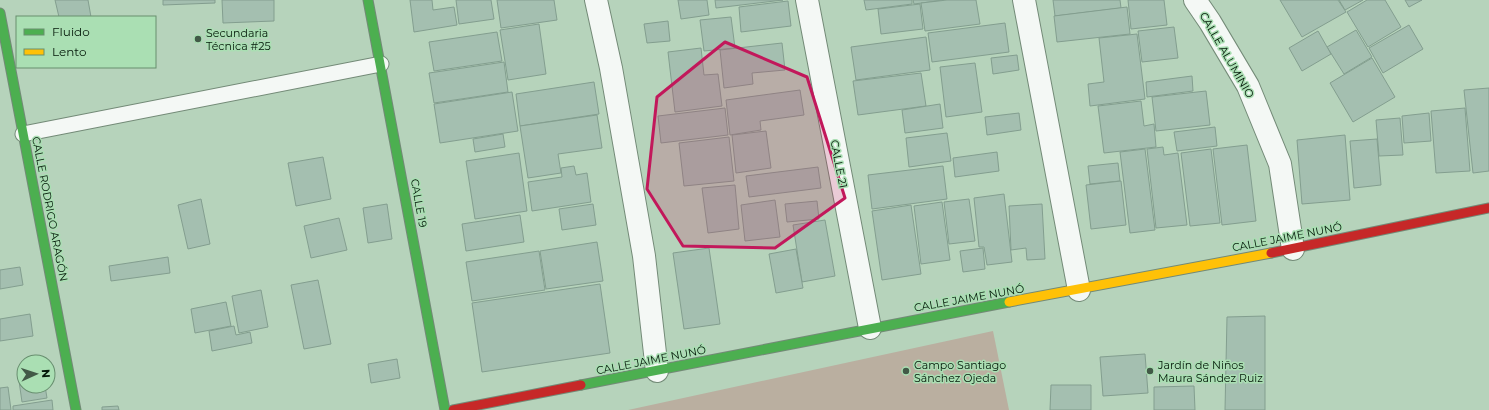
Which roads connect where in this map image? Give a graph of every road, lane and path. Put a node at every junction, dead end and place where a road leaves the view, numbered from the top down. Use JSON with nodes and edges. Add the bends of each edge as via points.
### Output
{"nodes":[{"id":1,"x":368,"y":0,"type":"edge"},
{"id":2,"x":596,"y":0,"type":"edge"},
{"id":3,"x":807,"y":0,"type":"edge"},
{"id":4,"x":1024,"y":0,"type":"edge"},
{"id":5,"x":1196,"y":0,"type":"edge"},
{"id":6,"x":0,"y":13,"type":"edge"},
{"id":7,"x":381,"y":64,"type":"junction"},
{"id":8,"x":23,"y":134,"type":"junction"},
{"id":9,"x":1489,"y":208,"type":"edge"},
{"id":10,"x":1293,"y":249,"type":"junction"},
{"id":11,"x":1079,"y":290,"type":"junction"},
{"id":12,"x":870,"y":328,"type":"junction"},
{"id":13,"x":657,"y":371,"type":"junction"},
{"id":14,"x":76,"y":410,"type":"edge"},
{"id":15,"x":445,"y":410,"type":"edge"},
{"id":16,"x":453,"y":410,"type":"edge"}],
"edges":[{"from":1,"to":7,"type":"street","name":"CALLE 19"},
{"from":2,"to":13,"type":"street","via":[[611,68],[644,256]]},
{"from":3,"to":12,"type":"street","name":"CALLE 21"},
{"from":4,"to":11,"type":"street"},
{"from":5,"to":10,"type":"street","name":"CALLE ALUMINIO","via":[[1248,86],[1280,164]]},
{"from":6,"to":8,"type":"street","name":"CALLE RODRIGO ARAGÓN"},
{"from":7,"to":8,"type":"lane"},
{"from":7,"to":15,"type":"street","name":"CALLE 19"},
{"from":8,"to":14,"type":"street","name":"CALLE RODRIGO ARAGÓN"},
{"from":9,"to":10,"type":"street","name":"CALLE JAIME NUNÓ"},
{"from":10,"to":11,"type":"street","name":"CALLE JAIME NUNÓ"},
{"from":11,"to":12,"type":"street","name":"CALLE JAIME NUNÓ"},
{"from":12,"to":13,"type":"street","name":"CALLE JAIME NUNÓ"},
{"from":13,"to":16,"type":"street","name":"CALLE JAIME NUNÓ"}]}
